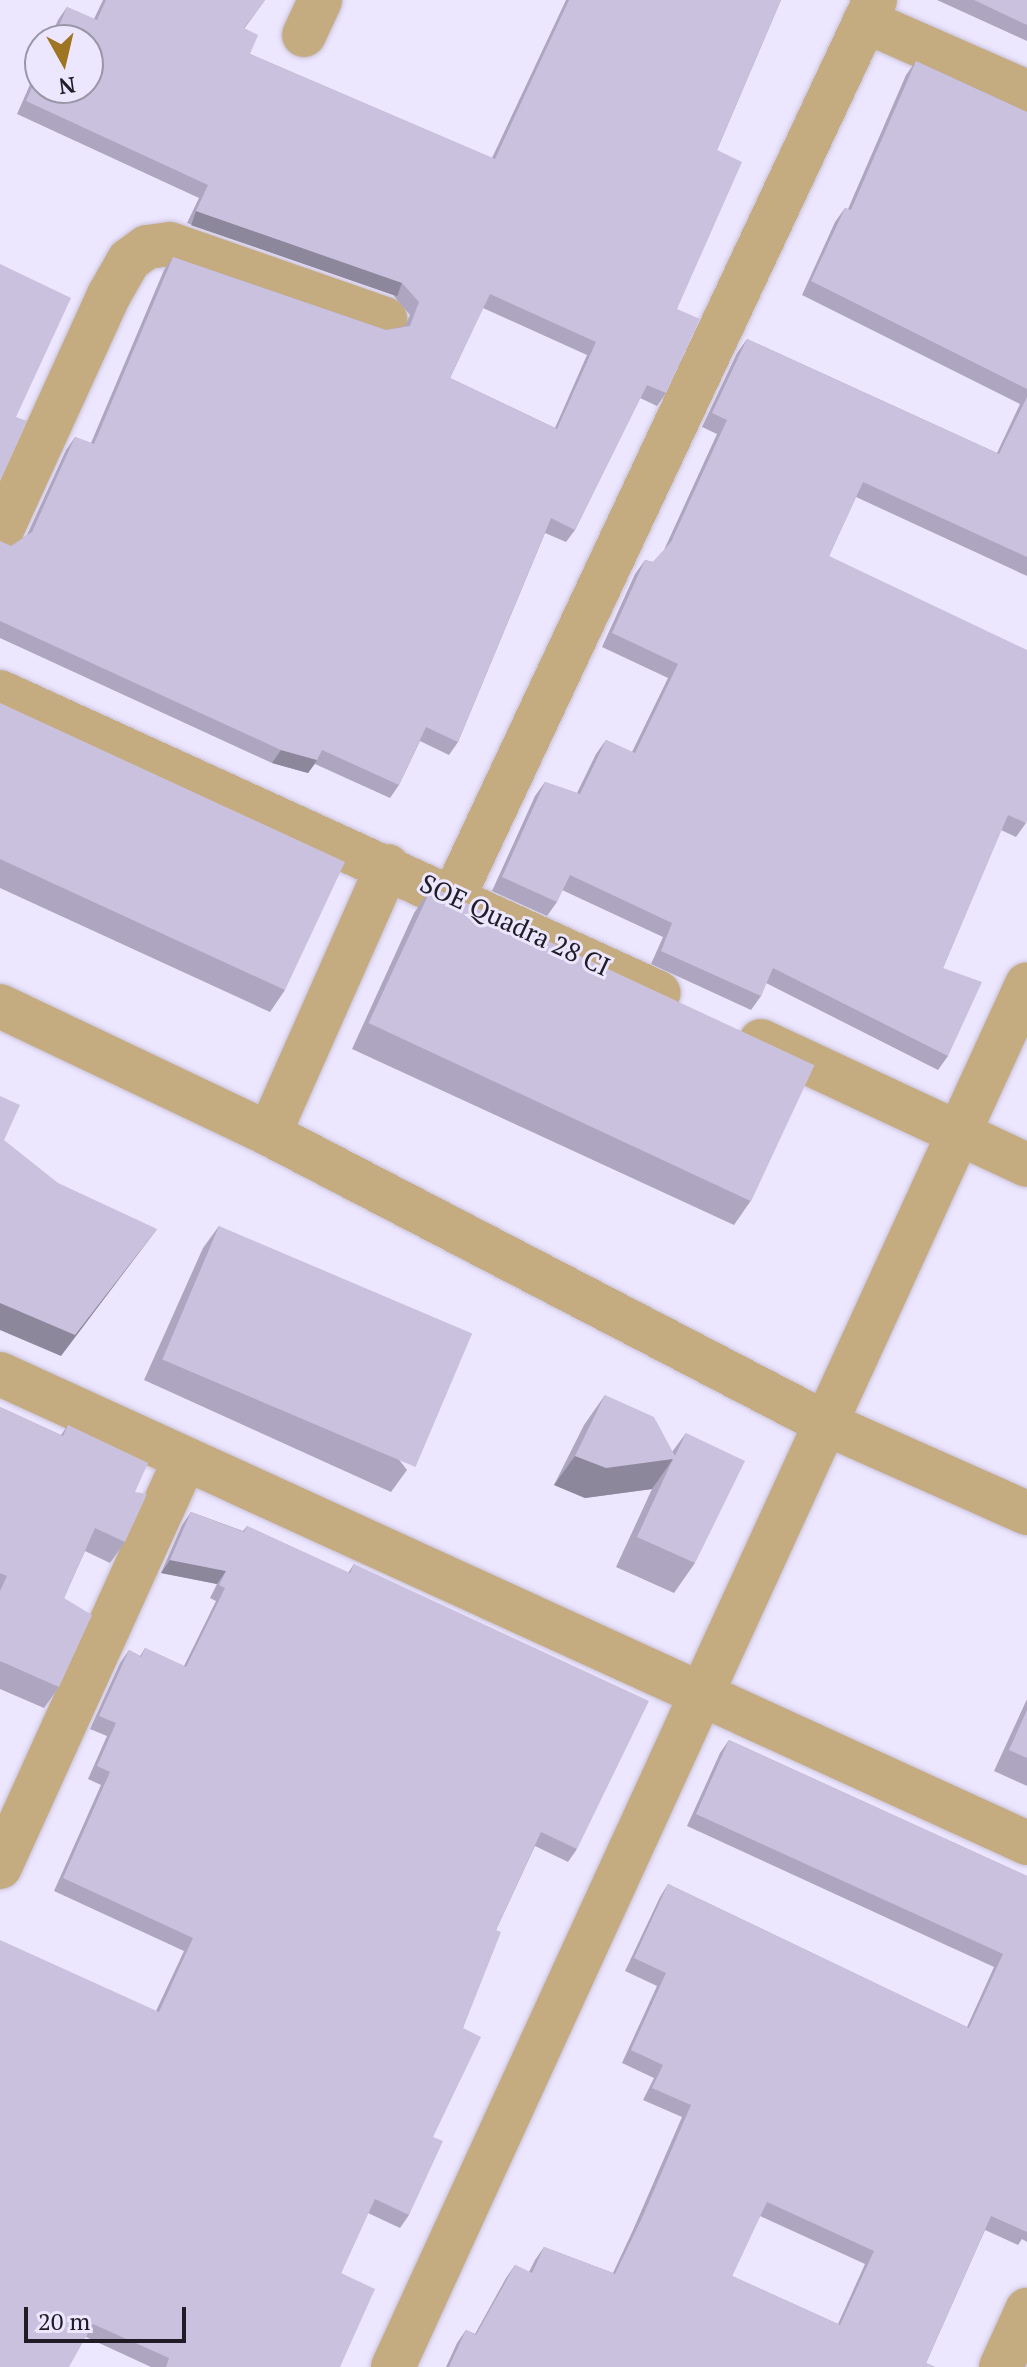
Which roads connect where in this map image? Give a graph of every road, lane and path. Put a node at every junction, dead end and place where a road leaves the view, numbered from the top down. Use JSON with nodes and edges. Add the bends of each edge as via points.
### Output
{"nodes":[{"id":1,"x":870,"y":11,"type":"edge"},
{"id":2,"x":1027,"y":92,"type":"edge"},
{"id":3,"x":385,"y":319,"type":"dead end"},
{"id":4,"x":0,"y":534,"type":"edge"},
{"id":5,"x":0,"y":692,"type":"edge"},
{"id":6,"x":388,"y":866,"type":"junction"},
{"id":7,"x":454,"y":896,"type":"junction"},
{"id":8,"x":1027,"y":984,"type":"edge"},
{"id":9,"x":0,"y":1006,"type":"edge"},
{"id":10,"x":269,"y":1134,"type":"junction"},
{"id":11,"x":959,"y":1135,"type":"junction"},
{"id":12,"x":1027,"y":1165,"type":"edge"},
{"id":13,"x":0,"y":1374,"type":"edge"},
{"id":14,"x":829,"y":1425,"type":"junction"},
{"id":15,"x":183,"y":1463,"type":"junction"},
{"id":16,"x":1027,"y":1513,"type":"edge"},
{"id":17,"x":701,"y":1692,"type":"junction"},
{"id":18,"x":1027,"y":1843,"type":"edge"},
{"id":19,"x":0,"y":1867,"type":"edge"},
{"id":20,"x":1027,"y":2310,"type":"edge"},
{"id":21,"x":393,"y":2367,"type":"edge"},
{"id":22,"x":1001,"y":2367,"type":"edge"}],
"edges":[{"from":1,"to":2,"type":"street"},
{"from":1,"to":7,"type":"street"},
{"from":3,"to":4,"type":"street","via":[[185,248],[147,247],[129,260],[109,295]]},
{"from":5,"to":6,"type":"street","name":"SOE Quadra 28 CI"},
{"from":6,"to":7,"type":"street","name":"SOE Quadra 28 CI"},
{"from":6,"to":10,"type":"street"},
{"from":7,"to":11,"type":"street","name":"SOE Quadra 28 CI"},
{"from":8,"to":11,"type":"street"},
{"from":9,"to":10,"type":"street"},
{"from":10,"to":14,"type":"street"},
{"from":11,"to":12,"type":"street","name":"SOE Quadra 28 CI"},
{"from":11,"to":14,"type":"street"},
{"from":13,"to":15,"type":"street"},
{"from":14,"to":16,"type":"street"},
{"from":14,"to":17,"type":"street"},
{"from":15,"to":17,"type":"street"},
{"from":15,"to":19,"type":"street"},
{"from":17,"to":18,"type":"street"},
{"from":17,"to":21,"type":"street"},
{"from":20,"to":22,"type":"street"}]}
